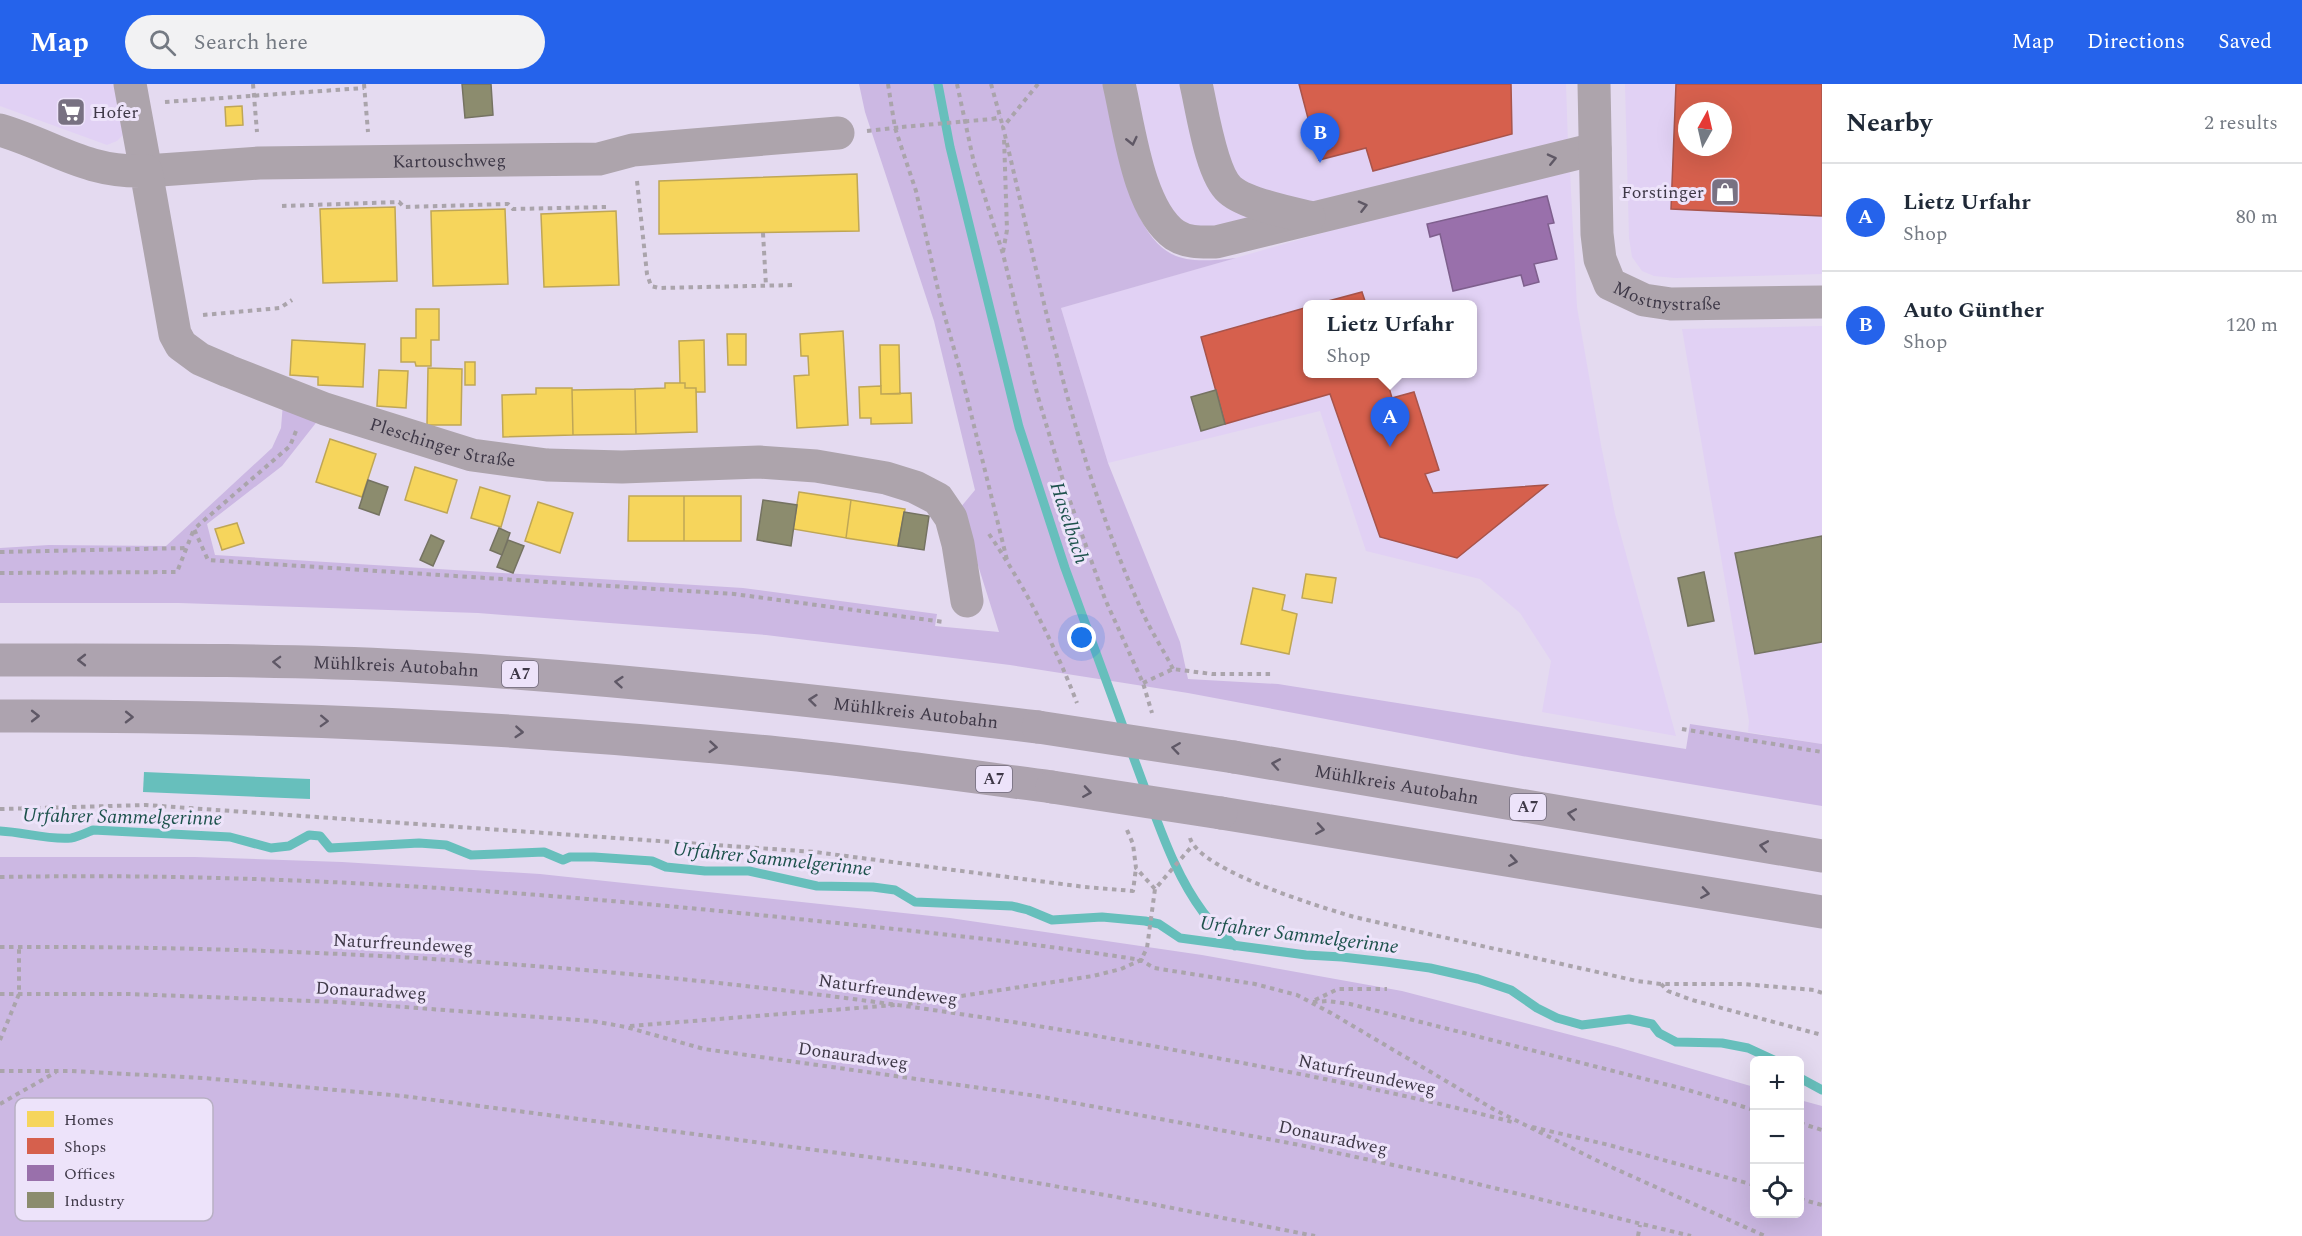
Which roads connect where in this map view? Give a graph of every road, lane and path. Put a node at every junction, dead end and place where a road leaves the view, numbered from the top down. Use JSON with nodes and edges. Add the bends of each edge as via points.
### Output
{"nodes":[{"id":1,"x":253,"y":84,"type":"edge"},
{"id":2,"x":888,"y":84,"type":"edge"},
{"id":3,"x":957,"y":84,"type":"edge"},
{"id":4,"x":1038,"y":84,"type":"edge"},
{"id":5,"x":1119,"y":84,"type":"edge"},
{"id":6,"x":1196,"y":84,"type":"edge"},
{"id":7,"x":1594,"y":84,"type":"edge"},
{"id":8,"x":993,"y":85,"type":"edge"},
{"id":9,"x":364,"y":86,"type":"edge"},
{"id":10,"x":132,"y":94,"type":"edge"},
{"id":11,"x":254,"y":96,"type":"junction"},
{"id":12,"x":1001,"y":117,"type":"junction"},
{"id":13,"x":902,"y":127,"type":"dead end"},
{"id":14,"x":1004,"y":127,"type":"junction"},
{"id":15,"x":0,"y":130,"type":"edge"},
{"id":16,"x":838,"y":133,"type":"dead end"},
{"id":17,"x":1595,"y":149,"type":"junction"},
{"id":18,"x":633,"y":150,"type":"junction"},
{"id":19,"x":370,"y":162,"type":"junction"},
{"id":20,"x":259,"y":163,"type":"junction"},
{"id":21,"x":146,"y":171,"type":"junction"},
{"id":22,"x":282,"y":206,"type":"dead end"},
{"id":23,"x":606,"y":207,"type":"dead end"},
{"id":24,"x":1313,"y":218,"type":"junction"},
{"id":25,"x":763,"y":233,"type":"dead end"},
{"id":26,"x":1003,"y":254,"type":"junction"},
{"id":27,"x":796,"y":285,"type":"dead end"},
{"id":28,"x":766,"y":286,"type":"junction"},
{"id":29,"x":292,"y":300,"type":"dead end"},
{"id":30,"x":1822,"y":302,"type":"edge"},
{"id":31,"x":172,"y":319,"type":"junction"},
{"id":32,"x":306,"y":402,"type":"junction"},
{"id":33,"x":194,"y":529,"type":"junction"},
{"id":34,"x":186,"y":548,"type":"junction"},
{"id":35,"x":0,"y":552,"type":"edge"},
{"id":36,"x":0,"y":573,"type":"edge"},
{"id":37,"x":967,"y":601,"type":"joint"},
{"id":38,"x":0,"y":660,"type":"edge"},
{"id":39,"x":1173,"y":669,"type":"junction"},
{"id":40,"x":1274,"y":674,"type":"dead end"},
{"id":41,"x":1067,"y":678,"type":"dead end"},
{"id":42,"x":0,"y":716,"type":"edge"},
{"id":43,"x":1682,"y":729,"type":"dead end"},
{"id":44,"x":1822,"y":752,"type":"edge"},
{"id":45,"x":0,"y":809,"type":"edge"},
{"id":46,"x":1822,"y":856,"type":"edge"},
{"id":47,"x":1136,"y":868,"type":"dead end"},
{"id":48,"x":0,"y":877,"type":"edge"},
{"id":49,"x":1789,"y":907,"type":"junction"},
{"id":50,"x":1822,"y":912,"type":"edge"},
{"id":51,"x":1822,"y":917,"type":"edge"},
{"id":52,"x":0,"y":947,"type":"edge"},
{"id":53,"x":19,"y":947,"type":"junction"},
{"id":54,"x":1141,"y":960,"type":"junction"},
{"id":55,"x":1661,"y":984,"type":"junction"},
{"id":56,"x":1387,"y":989,"type":"dead end"},
{"id":57,"x":1822,"y":993,"type":"edge"},
{"id":58,"x":0,"y":994,"type":"edge"},
{"id":59,"x":19,"y":994,"type":"junction"},
{"id":60,"x":1312,"y":1002,"type":"junction"},
{"id":61,"x":904,"y":1005,"type":"junction"},
{"id":62,"x":626,"y":1027,"type":"junction"},
{"id":63,"x":1822,"y":1035,"type":"edge"},
{"id":64,"x":0,"y":1040,"type":"edge"},
{"id":65,"x":0,"y":1071,"type":"edge"},
{"id":66,"x":57,"y":1071,"type":"junction"},
{"id":67,"x":0,"y":1104,"type":"edge"},
{"id":68,"x":1750,"y":1109,"type":"edge"},
{"id":69,"x":1804,"y":1124,"type":"edge"},
{"id":70,"x":1523,"y":1125,"type":"junction"},
{"id":71,"x":1822,"y":1130,"type":"edge"},
{"id":72,"x":1750,"y":1184,"type":"edge"},
{"id":73,"x":1804,"y":1200,"type":"edge"},
{"id":74,"x":1822,"y":1205,"type":"edge"},
{"id":75,"x":1640,"y":1225,"type":"junction"},
{"id":76,"x":1315,"y":1236,"type":"edge"},
{"id":77,"x":1638,"y":1236,"type":"edge"},
{"id":78,"x":1691,"y":1236,"type":"edge"},
{"id":79,"x":1765,"y":1236,"type":"edge"}],
"edges":[{"from":1,"to":11,"type":"path"},
{"from":2,"to":41,"type":"path","via":[[895,128],[916,191],[1007,560]]},
{"from":3,"to":26,"type":"path","via":[[974,163]]},
{"from":4,"to":14,"type":"path"},
{"from":5,"to":24,"type":"street","one_way":true,"via":[[1152,209],[1177,237],[1195,243],[1216,242]]},
{"from":6,"to":24,"type":"street","via":[[1218,173],[1230,190],[1253,202]]},
{"from":7,"to":17,"type":"street","name":"Mostnystraße"},
{"from":8,"to":12,"type":"path"},
{"from":9,"to":11,"type":"path"},
{"from":9,"to":19,"type":"path"},
{"from":10,"to":11,"type":"path"},
{"from":10,"to":21,"type":"street"},
{"from":11,"to":20,"type":"path"},
{"from":12,"to":13,"type":"path","bridge":true},
{"from":12,"to":14,"type":"path"},
{"from":14,"to":26,"type":"path","via":[[1007,231]]},
{"from":14,"to":39,"type":"path","via":[[1056,358],[1105,519],[1141,610]]},
{"from":15,"to":21,"type":"street","via":[[97,167]]},
{"from":16,"to":18,"type":"street","name":"Kartouschweg"},
{"from":24,"to":17,"type":"street","one_way":true},
{"from":17,"to":30,"type":"street","name":"Mostnystraße","via":[[1597,234],[1600,259],[1610,284],[1644,300],[1671,303]]},
{"from":18,"to":19,"type":"street","name":"Kartouschweg","via":[[599,159]]},
{"from":18,"to":28,"type":"path","via":[[646,274],[651,286]]},
{"from":19,"to":20,"type":"street","name":"Kartouschweg"},
{"from":20,"to":21,"type":"street","name":"Kartouschweg"},
{"from":21,"to":31,"type":"street","name":"Pleschinger Straße"},
{"from":22,"to":23,"type":"path","via":[[399,202],[404,207]]},
{"from":25,"to":28,"type":"path"},
{"from":26,"to":39,"type":"path","via":[[1038,397],[1105,599],[1143,683]]},
{"from":27,"to":28,"type":"path"},
{"from":29,"to":31,"type":"path","via":[[279,308]]},
{"from":31,"to":32,"type":"street","name":"Pleschinger Straße","via":[[181,345],[200,359]]},
{"from":32,"to":33,"type":"path","via":[[290,446]]},
{"from":32,"to":37,"type":"street","name":"Pleschinger Straße","via":[[472,455],[547,465],[622,467],[759,462],[816,466],[886,478],[938,499],[951,518]]},
{"from":33,"to":34,"type":"path"},
{"from":33,"to":37,"type":"path","via":[[208,560],[250,564],[734,594],[962,624]]},
{"from":34,"to":35,"type":"path"},
{"from":34,"to":36,"type":"path","via":[[177,572]]},
{"from":46,"to":38,"type":"highway","name":"Mühlkreis Autobahn","number":"A7","one_way":true,"bridge":true,"via":[[1038,727],[725,690],[405,666]]},
{"from":39,"to":40,"type":"path","via":[[1212,674]]},
{"from":42,"to":49,"type":"highway","number":"A7","one_way":true,"bridge":true,"via":[[378,723],[782,753],[1052,787]]},
{"from":43,"to":44,"type":"path"},
{"from":45,"to":47,"type":"path","via":[[146,805],[803,851],[1133,891]]},
{"from":48,"to":54,"type":"path","via":[[181,876],[504,892],[678,906]]},
{"from":49,"to":50,"type":"highway","number":"A7"},
{"from":49,"to":51,"type":"highway"},
{"from":52,"to":53,"type":"path","name":"Naturfreundeweg"},
{"from":53,"to":59,"type":"path"},
{"from":53,"to":61,"type":"path","name":"Naturfreundeweg","via":[[295,952],[450,960],[663,977]]},
{"from":54,"to":55,"type":"path","via":[[1147,948],[1155,889],[1192,846],[1219,867],[1322,908],[1614,977]]},
{"from":54,"to":60,"type":"path","via":[[1154,968],[1255,984]]},
{"from":54,"to":61,"type":"path","via":[[1093,976]]},
{"from":55,"to":57,"type":"path","via":[[1742,984]]},
{"from":55,"to":63,"type":"path","via":[[1692,1000]]},
{"from":56,"to":60,"type":"path","via":[[1338,989]]},
{"from":58,"to":59,"type":"path","name":"Donauradweg"},
{"from":59,"to":62,"type":"path","name":"Donauradweg","via":[[337,1002]]},
{"from":59,"to":64,"type":"path"},
{"from":60,"to":68,"type":"path","via":[[1350,1004]]},
{"from":60,"to":70,"type":"path"},
{"from":61,"to":62,"type":"path"},
{"from":61,"to":70,"type":"path","name":"Naturfreundeweg","via":[[1255,1065]]},
{"from":62,"to":75,"type":"path","name":"Donauradweg","via":[[704,1049],[1037,1096],[1300,1145]]},
{"from":65,"to":66,"type":"path"},
{"from":66,"to":67,"type":"path"},
{"from":66,"to":76,"type":"path","via":[[203,1078],[403,1096],[888,1159]]},
{"from":69,"to":71,"type":"path"},
{"from":70,"to":72,"type":"path","name":"Naturfreundeweg"},
{"from":70,"to":79,"type":"path"},
{"from":73,"to":74,"type":"path"},
{"from":75,"to":77,"type":"path"},
{"from":75,"to":78,"type":"path","name":"Donauradweg"}]}
